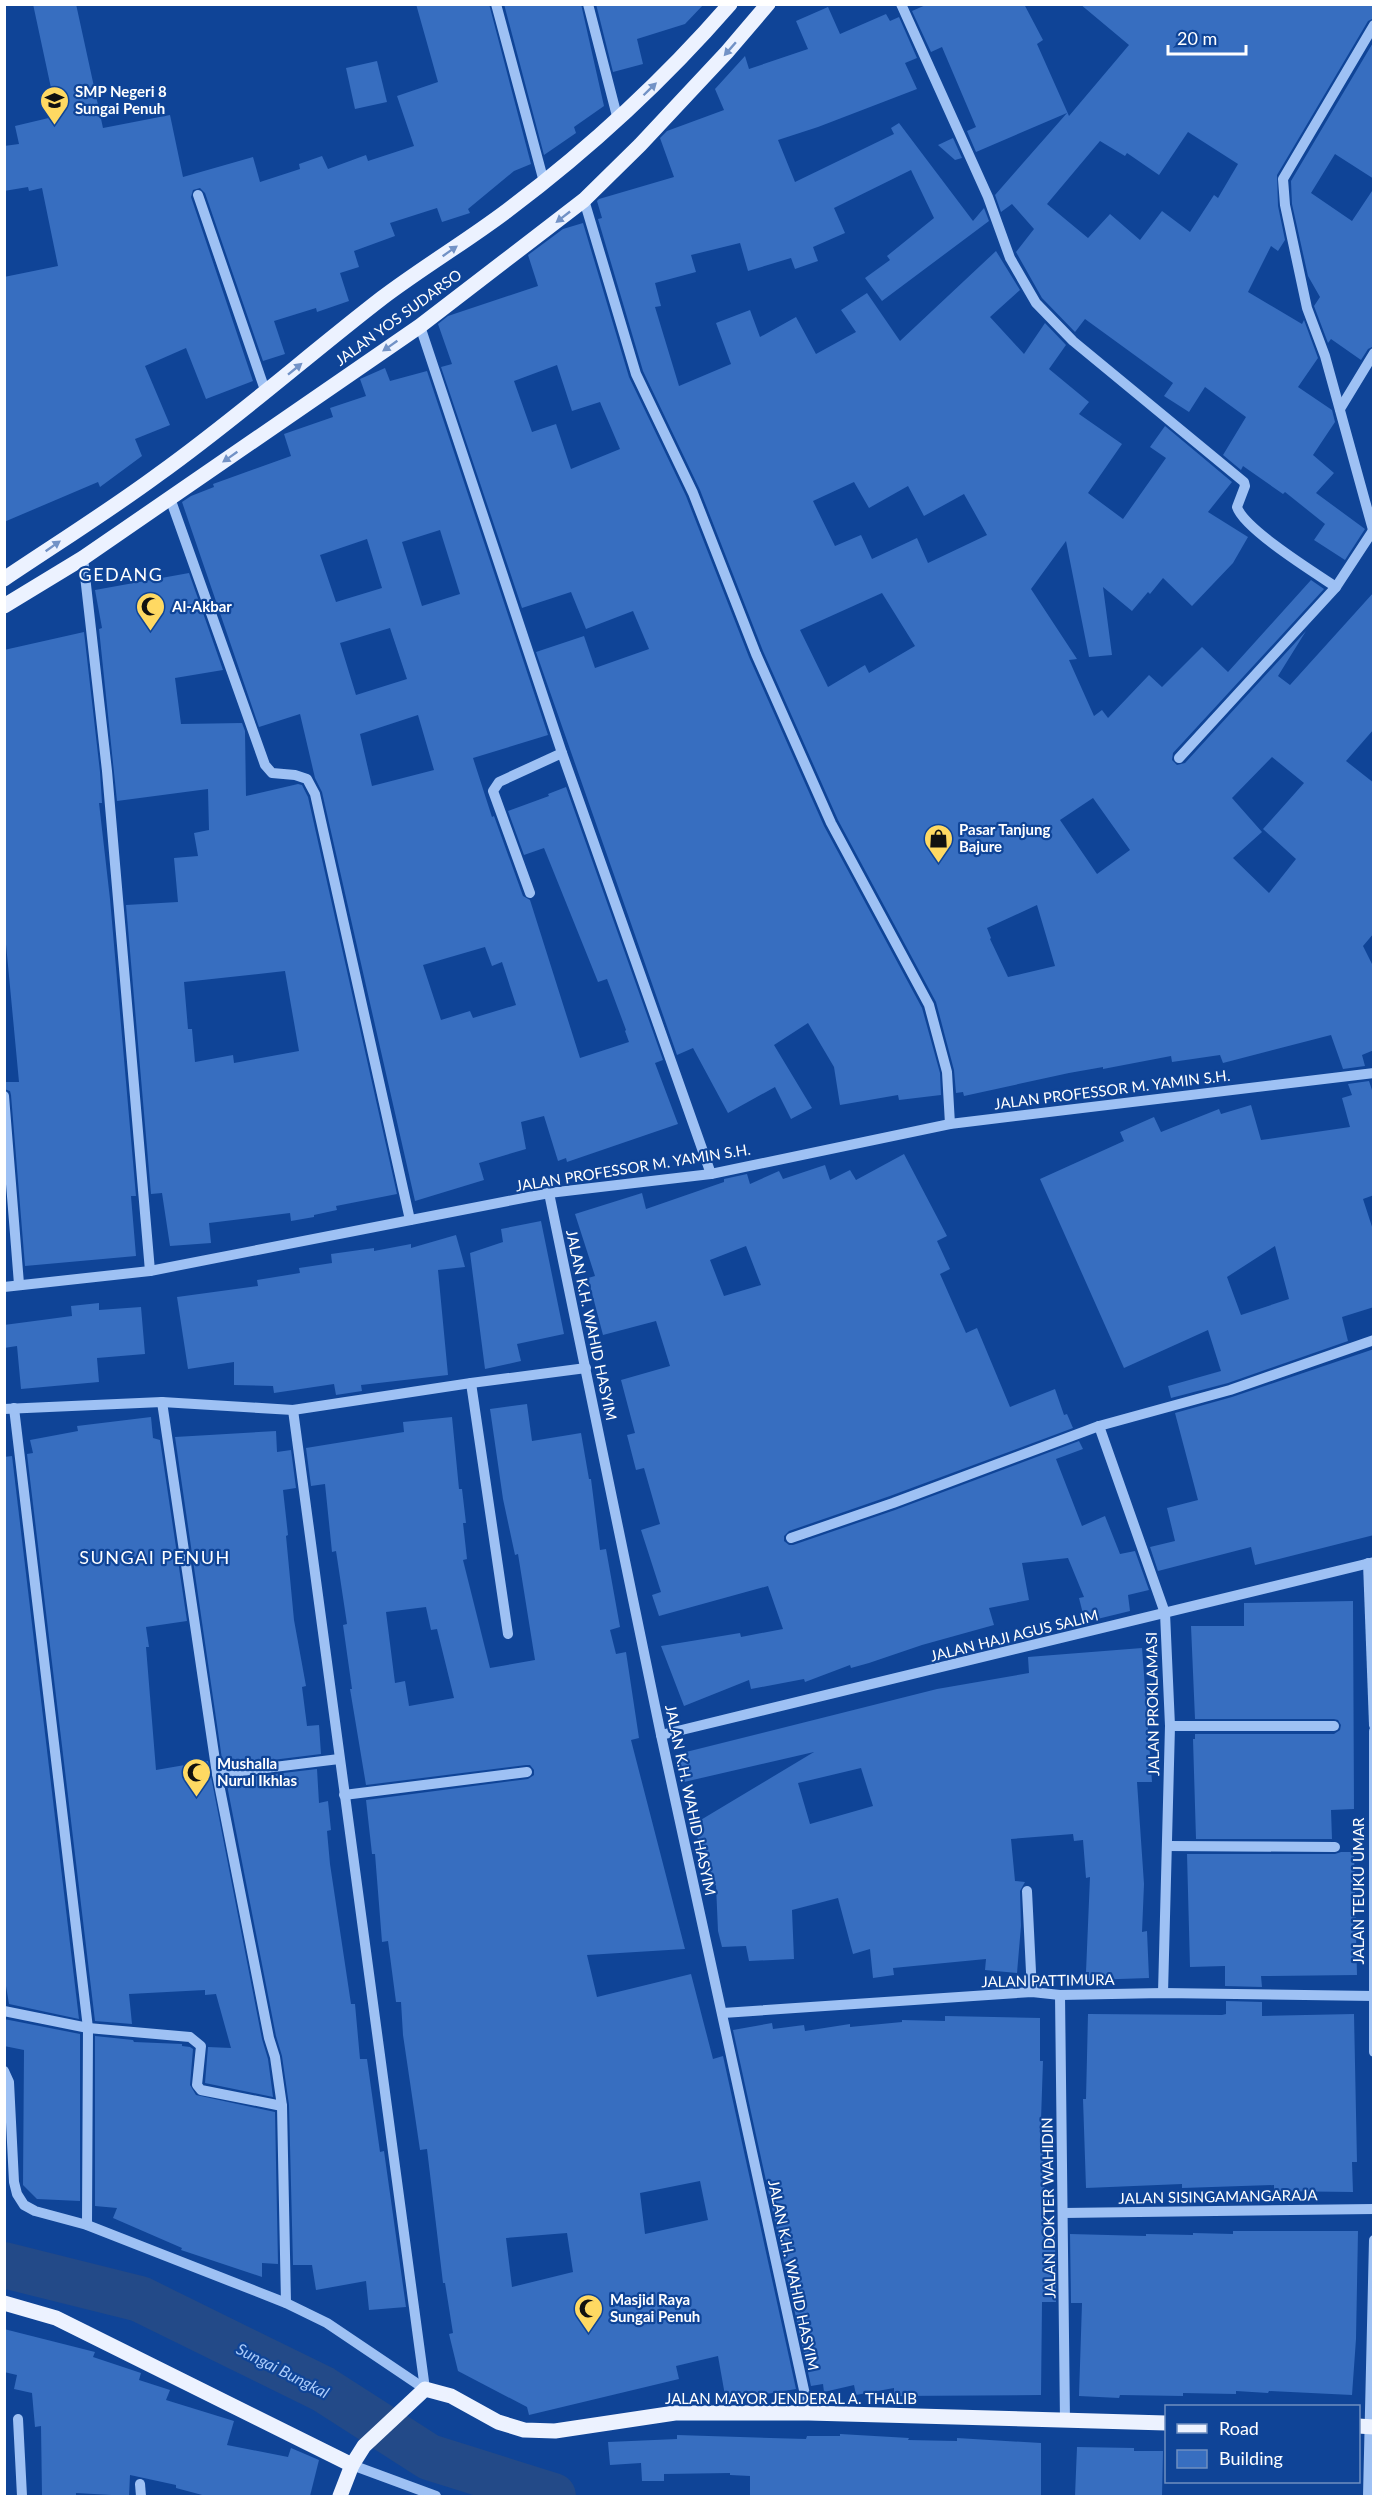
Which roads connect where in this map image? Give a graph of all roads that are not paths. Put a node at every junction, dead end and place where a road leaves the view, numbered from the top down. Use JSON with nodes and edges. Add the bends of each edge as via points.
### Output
{"nodes":[{"id":1,"x":496,"y":4,"type":"edge"},
{"id":2,"x":588,"y":4,"type":"edge"},
{"id":3,"x":768,"y":4,"type":"edge"},
{"id":4,"x":901,"y":4,"type":"edge"},
{"id":5,"x":722,"y":8,"type":"edge"},
{"id":6,"x":1374,"y":25,"type":"edge"},
{"id":7,"x":618,"y":120,"type":"junction"},
{"id":8,"x":544,"y":182,"type":"junction"},
{"id":9,"x":198,"y":195,"type":"dead end"},
{"id":10,"x":584,"y":200,"type":"junction"},
{"id":11,"x":420,"y":326,"type":"junction"},
{"id":12,"x":1374,"y":353,"type":"edge"},
{"id":13,"x":266,"y":393,"type":"junction"},
{"id":14,"x":1340,"y":409,"type":"junction"},
{"id":15,"x":170,"y":498,"type":"junction"},
{"id":16,"x":95,"y":516,"type":"junction"},
{"id":17,"x":1373,"y":529,"type":"edge"},
{"id":18,"x":107,"y":540,"type":"junction"},
{"id":19,"x":83,"y":558,"type":"junction"},
{"id":20,"x":4,"y":579,"type":"edge"},
{"id":21,"x":1336,"y":587,"type":"junction"},
{"id":22,"x":4,"y":606,"type":"edge"},
{"id":23,"x":562,"y":753,"type":"junction"},
{"id":24,"x":1179,"y":758,"type":"dead end"},
{"id":25,"x":530,"y":893,"type":"dead end"},
{"id":26,"x":1374,"y":1073,"type":"edge"},
{"id":27,"x":4,"y":1096,"type":"edge"},
{"id":28,"x":950,"y":1124,"type":"junction"},
{"id":29,"x":711,"y":1174,"type":"junction"},
{"id":30,"x":549,"y":1193,"type":"junction"},
{"id":31,"x":410,"y":1220,"type":"junction"},
{"id":32,"x":150,"y":1271,"type":"junction"},
{"id":33,"x":19,"y":1284,"type":"junction"},
{"id":34,"x":4,"y":1287,"type":"edge"},
{"id":35,"x":1374,"y":1340,"type":"edge"},
{"id":36,"x":586,"y":1368,"type":"junction"},
{"id":37,"x":471,"y":1383,"type":"junction"},
{"id":38,"x":162,"y":1402,"type":"junction"},
{"id":39,"x":9,"y":1408,"type":"edge"},
{"id":40,"x":293,"y":1410,"type":"junction"},
{"id":41,"x":1100,"y":1426,"type":"junction"},
{"id":42,"x":791,"y":1538,"type":"dead end"},
{"id":43,"x":1371,"y":1563,"type":"edge"},
{"id":44,"x":1165,"y":1614,"type":"junction"},
{"id":45,"x":508,"y":1634,"type":"dead end"},
{"id":46,"x":1374,"y":1725,"type":"edge"},
{"id":47,"x":1170,"y":1726,"type":"junction"},
{"id":48,"x":1334,"y":1726,"type":"dead end"},
{"id":49,"x":1374,"y":1731,"type":"edge"},
{"id":50,"x":661,"y":1736,"type":"junction"},
{"id":51,"x":339,"y":1760,"type":"junction"},
{"id":52,"x":527,"y":1772,"type":"dead end"},
{"id":53,"x":217,"y":1774,"type":"junction"},
{"id":54,"x":344,"y":1795,"type":"junction"},
{"id":55,"x":1167,"y":1846,"type":"junction"},
{"id":56,"x":1335,"y":1847,"type":"dead end"},
{"id":57,"x":1027,"y":1891,"type":"dead end"},
{"id":58,"x":1032,"y":1992,"type":"junction"},
{"id":59,"x":1163,"y":1993,"type":"junction"},
{"id":60,"x":1060,"y":1995,"type":"junction"},
{"id":61,"x":1373,"y":1996,"type":"edge"},
{"id":62,"x":4,"y":2011,"type":"edge"},
{"id":63,"x":723,"y":2013,"type":"junction"},
{"id":64,"x":88,"y":2028,"type":"junction"},
{"id":65,"x":1374,"y":2052,"type":"edge"},
{"id":66,"x":4,"y":2071,"type":"edge"},
{"id":67,"x":282,"y":2106,"type":"junction"},
{"id":68,"x":1374,"y":2209,"type":"edge"},
{"id":69,"x":1063,"y":2213,"type":"junction"},
{"id":70,"x":87,"y":2225,"type":"junction"},
{"id":71,"x":1374,"y":2240,"type":"edge"},
{"id":72,"x":4,"y":2303,"type":"edge"},
{"id":73,"x":286,"y":2303,"type":"junction"},
{"id":74,"x":425,"y":2389,"type":"junction"},
{"id":75,"x":808,"y":2413,"type":"junction"},
{"id":76,"x":18,"y":2419,"type":"dead end"},
{"id":77,"x":1065,"y":2421,"type":"junction"},
{"id":78,"x":1165,"y":2423,"type":"edge"},
{"id":79,"x":1367,"y":2426,"type":"edge"},
{"id":80,"x":352,"y":2465,"type":"junction"},
{"id":81,"x":140,"y":2484,"type":"dead end"},
{"id":82,"x":22,"y":2496,"type":"edge"},
{"id":83,"x":141,"y":2496,"type":"edge"},
{"id":84,"x":340,"y":2496,"type":"edge"},
{"id":85,"x":436,"y":2496,"type":"edge"},
{"id":86,"x":1368,"y":2496,"type":"edge"}],
"edges":[{"from":1,"to":8,"type":"street"},
{"from":2,"to":7,"type":"street"},
{"from":3,"to":10,"type":"main road","name":"JALAN YOS SUDARSO","one_way":true,"via":[[640,145]]},
{"from":4,"to":21,"type":"street","via":[[988,197],[1010,258],[1036,303],[1073,341],[1244,482],[1237,507],[1241,514],[1272,543]]},
{"from":7,"to":5,"type":"main road","name":"JALAN YOS SUDARSO","one_way":true,"via":[[684,57]]},
{"from":6,"to":14,"type":"street","via":[[1283,179],[1307,308]]},
{"from":7,"to":8,"type":"main road","name":"JALAN YOS SUDARSO"},
{"from":13,"to":8,"type":"main road","name":"JALAN YOS SUDARSO","one_way":true,"via":[[382,298]]},
{"from":9,"to":13,"type":"street"},
{"from":10,"to":11,"type":"main road","name":"JALAN YOS SUDARSO","one_way":true},
{"from":10,"to":28,"type":"street","via":[[636,374],[693,493],[756,654],[831,823],[929,1005],[947,1072]]},
{"from":11,"to":15,"type":"main road","name":"JALAN YOS SUDARSO","one_way":true},
{"from":11,"to":23,"type":"street"},
{"from":12,"to":14,"type":"street"},
{"from":13,"to":16,"type":"main road","name":"JALAN YOS SUDARSO","via":[[158,475]]},
{"from":14,"to":17,"type":"street"},
{"from":15,"to":18,"type":"main road","name":"JALAN YOS SUDARSO"},
{"from":15,"to":31,"type":"street","via":[[265,765],[272,773],[307,779],[315,794]]},
{"from":16,"to":18,"type":"main road"},
{"from":20,"to":16,"type":"main road","name":"JALAN YOS SUDARSO","one_way":true},
{"from":17,"to":21,"type":"street"},
{"from":18,"to":19,"type":"main road","name":"JALAN YOS SUDARSO"},
{"from":19,"to":22,"type":"main road","name":"JALAN YOS SUDARSO"},
{"from":19,"to":32,"type":"street","via":[[109,793]]},
{"from":21,"to":24,"type":"street"},
{"from":23,"to":25,"type":"street","via":[[499,782],[493,791]]},
{"from":23,"to":29,"type":"street"},
{"from":26,"to":28,"type":"street","name":"JALAN PROFESSOR M. YAMIN S.H."},
{"from":27,"to":33,"type":"street"},
{"from":28,"to":29,"type":"street","name":"JALAN PROFESSOR M. YAMIN S.H."},
{"from":29,"to":30,"type":"street","name":"JALAN PROFESSOR M. YAMIN S.H."},
{"from":30,"to":31,"type":"street","name":"JALAN PROFESSOR M. YAMIN S.H."},
{"from":30,"to":36,"type":"street","name":"JALAN K.H. WAHID HASYIM"},
{"from":31,"to":32,"type":"street","name":"JALAN PROFESSOR M. YAMIN S.H."},
{"from":32,"to":33,"type":"street","name":"JALAN PROFESSOR M. YAMIN S.H."},
{"from":33,"to":34,"type":"street","name":"JALAN PROFESSOR M. YAMIN S.H."},
{"from":35,"to":41,"type":"street","via":[[1230,1390]]},
{"from":36,"to":37,"type":"street"},
{"from":36,"to":50,"type":"street","name":"JALAN K.H. WAHID HASYIM"},
{"from":37,"to":40,"type":"street"},
{"from":37,"to":45,"type":"street"},
{"from":38,"to":39,"type":"street"},
{"from":38,"to":40,"type":"street"},
{"from":38,"to":53,"type":"street"},
{"from":39,"to":64,"type":"street"},
{"from":40,"to":51,"type":"street"},
{"from":41,"to":42,"type":"street"},
{"from":41,"to":44,"type":"street","name":"JALAN PROKLAMASI"},
{"from":43,"to":44,"type":"street","name":"JALAN HAJI AGUS SALIM"},
{"from":43,"to":46,"type":"street"},
{"from":44,"to":47,"type":"street","name":"JALAN PROKLAMASI"},
{"from":44,"to":50,"type":"street","name":"JALAN HAJI AGUS SALIM"},
{"from":47,"to":48,"type":"street"},
{"from":47,"to":55,"type":"street","name":"JALAN PROKLAMASI"},
{"from":49,"to":61,"type":"street","name":"JALAN TEUKU UMAR"},
{"from":50,"to":63,"type":"street","name":"JALAN K.H. WAHID HASYIM"},
{"from":51,"to":53,"type":"street"},
{"from":51,"to":54,"type":"street"},
{"from":52,"to":54,"type":"street"},
{"from":53,"to":67,"type":"street"},
{"from":54,"to":74,"type":"street"},
{"from":55,"to":56,"type":"street"},
{"from":55,"to":59,"type":"street","name":"JALAN PROKLAMASI"},
{"from":57,"to":58,"type":"street"},
{"from":58,"to":60,"type":"street","name":"JALAN PATTIMURA"},
{"from":58,"to":63,"type":"street","name":"JALAN PATTIMURA"},
{"from":59,"to":60,"type":"street","name":"JALAN PATTIMURA"},
{"from":59,"to":61,"type":"street","name":"JALAN PATTIMURA"},
{"from":60,"to":69,"type":"street","name":"JALAN DOKTER WAHIDIN"},
{"from":61,"to":65,"type":"street","name":"JALAN TEUKU UMAR"},
{"from":62,"to":64,"type":"street"},
{"from":63,"to":75,"type":"street","name":"JALAN K.H. WAHID HASYIM"},
{"from":64,"to":67,"type":"street","via":[[190,2037],[201,2046],[197,2085],[201,2090]]},
{"from":64,"to":70,"type":"street"},
{"from":66,"to":70,"type":"street","via":[[9,2082],[17,2194],[24,2205],[35,2211]]},
{"from":67,"to":73,"type":"street"},
{"from":68,"to":69,"type":"street","name":"JALAN SISINGAMANGARAJA"},
{"from":69,"to":77,"type":"street","name":"JALAN DOKTER WAHIDIN"},
{"from":70,"to":73,"type":"street"},
{"from":71,"to":79,"type":"street"},
{"from":72,"to":80,"type":"main road","via":[[56,2318]]},
{"from":73,"to":74,"type":"street","via":[[327,2323]]},
{"from":74,"to":75,"type":"main road","name":"JALAN MAYOR JENDERAL A. THALIB","via":[[451,2396],[498,2422],[524,2430],[555,2431],[675,2413]]},
{"from":74,"to":80,"type":"main road","via":[[364,2446]]},
{"from":75,"to":77,"type":"main road","name":"JALAN MAYOR JENDERAL A. THALIB"},
{"from":76,"to":82,"type":"street"},
{"from":77,"to":78,"type":"main road","name":"JALAN MAYOR JENDERAL A. THALIB"},
{"from":79,"to":86,"type":"street"},
{"from":80,"to":84,"type":"main road"},
{"from":80,"to":85,"type":"street"},
{"from":81,"to":83,"type":"street"}]}
